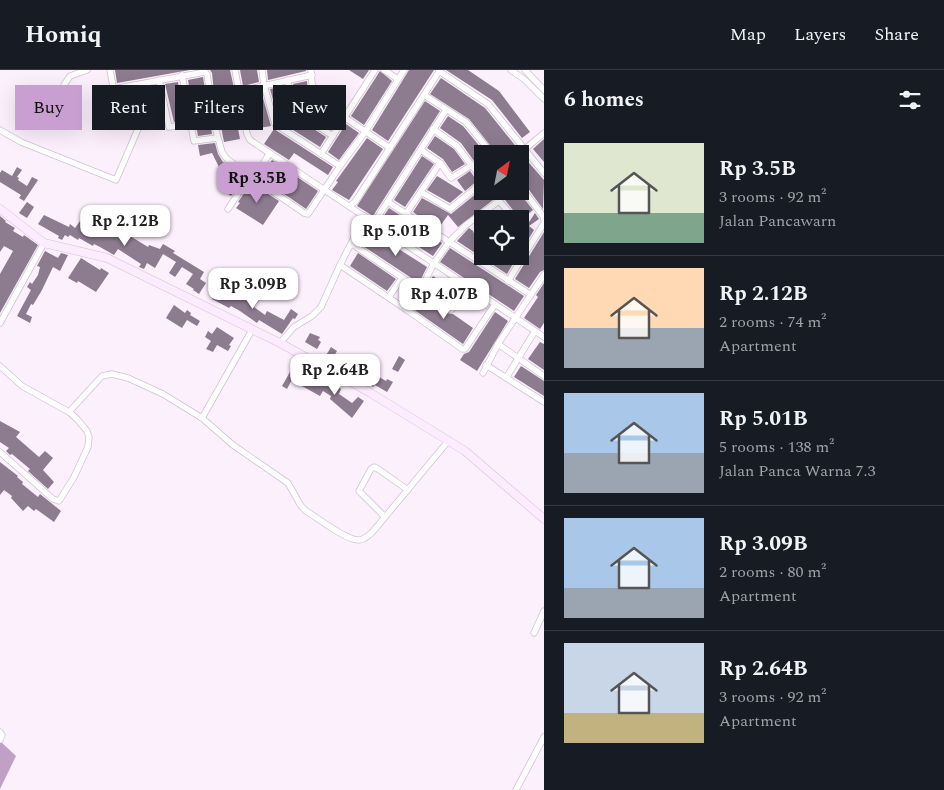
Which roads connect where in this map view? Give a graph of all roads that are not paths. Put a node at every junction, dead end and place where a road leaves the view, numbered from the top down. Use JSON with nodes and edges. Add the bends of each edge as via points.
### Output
{"nodes":[{"id":1,"x":87,"y":70,"type":"edge"},
{"id":2,"x":110,"y":70,"type":"edge"},
{"id":3,"x":234,"y":70,"type":"edge"},
{"id":4,"x":262,"y":70,"type":"edge"},
{"id":5,"x":375,"y":70,"type":"edge"},
{"id":6,"x":384,"y":70,"type":"edge"},
{"id":7,"x":404,"y":70,"type":"edge"},
{"id":8,"x":440,"y":70,"type":"edge"},
{"id":9,"x":511,"y":70,"type":"edge"},
{"id":10,"x":528,"y":71,"type":"edge"},
{"id":11,"x":311,"y":73,"type":"edge"},
{"id":12,"x":182,"y":75,"type":"junction"},
{"id":13,"x":398,"y":79,"type":"junction"},
{"id":14,"x":159,"y":80,"type":"junction"},
{"id":15,"x":287,"y":80,"type":"junction"},
{"id":16,"x":526,"y":80,"type":"junction"},
{"id":17,"x":64,"y":85,"type":"dead end"},
{"id":18,"x":113,"y":85,"type":"edge"},
{"id":19,"x":134,"y":85,"type":"edge"},
{"id":20,"x":160,"y":85,"type":"edge"},
{"id":21,"x":184,"y":85,"type":"edge"},
{"id":22,"x":208,"y":85,"type":"edge"},
{"id":23,"x":238,"y":85,"type":"edge"},
{"id":24,"x":264,"y":86,"type":"junction"},
{"id":25,"x":544,"y":90,"type":"edge"},
{"id":26,"x":424,"y":95,"type":"junction"},
{"id":27,"x":544,"y":99,"type":"edge"},
{"id":28,"x":165,"y":106,"type":"edge"},
{"id":29,"x":446,"y":110,"type":"junction"},
{"id":30,"x":346,"y":116,"type":"edge"},
{"id":31,"x":346,"y":119,"type":"edge"},
{"id":32,"x":175,"y":126,"type":"edge"},
{"id":33,"x":433,"y":129,"type":"junction"},
{"id":34,"x":0,"y":130,"type":"edge"},
{"id":35,"x":138,"y":130,"type":"edge"},
{"id":36,"x":192,"y":130,"type":"edge"},
{"id":37,"x":216,"y":130,"type":"edge"},
{"id":38,"x":247,"y":130,"type":"edge"},
{"id":39,"x":337,"y":130,"type":"edge"},
{"id":40,"x":365,"y":132,"type":"junction"},
{"id":41,"x":544,"y":133,"type":"edge"},
{"id":42,"x":333,"y":136,"type":"junction"},
{"id":43,"x":217,"y":138,"type":"junction"},
{"id":44,"x":485,"y":145,"type":"edge"},
{"id":45,"x":522,"y":145,"type":"edge"},
{"id":46,"x":529,"y":146,"type":"edge"},
{"id":47,"x":390,"y":148,"type":"junction"},
{"id":48,"x":421,"y":150,"type":"junction"},
{"id":49,"x":269,"y":154,"type":"junction"},
{"id":50,"x":321,"y":154,"type":"junction"},
{"id":51,"x":529,"y":154,"type":"edge"},
{"id":52,"x":440,"y":163,"type":"junction"},
{"id":53,"x":472,"y":165,"type":"junction"},
{"id":54,"x":340,"y":166,"type":"junction"},
{"id":55,"x":474,"y":168,"type":"edge"},
{"id":56,"x":544,"y":172,"type":"edge"},
{"id":57,"x":252,"y":178,"type":"junction"},
{"id":58,"x":324,"y":190,"type":"junction"},
{"id":59,"x":474,"y":190,"type":"edge"},
{"id":60,"x":421,"y":192,"type":"junction"},
{"id":61,"x":529,"y":198,"type":"edge"},
{"id":62,"x":500,"y":201,"type":"joint"},
{"id":63,"x":388,"y":202,"type":"junction"},
{"id":64,"x":350,"y":206,"type":"junction"},
{"id":65,"x":0,"y":209,"type":"edge"},
{"id":66,"x":228,"y":209,"type":"dead end"},
{"id":67,"x":508,"y":210,"type":"edge"},
{"id":68,"x":406,"y":214,"type":"junction"},
{"id":69,"x":365,"y":216,"type":"junction"},
{"id":70,"x":544,"y":221,"type":"edge"},
{"id":71,"x":374,"y":223,"type":"junction"},
{"id":72,"x":449,"y":242,"type":"junction"},
{"id":73,"x":44,"y":243,"type":"junction"},
{"id":74,"x":352,"y":244,"type":"junction"},
{"id":75,"x":529,"y":246,"type":"edge"},
{"id":76,"x":434,"y":263,"type":"junction"},
{"id":77,"x":340,"y":265,"type":"junction"},
{"id":78,"x":518,"y":265,"type":"edge"},
{"id":79,"x":544,"y":275,"type":"edge"},
{"id":80,"x":402,"y":278,"type":"junction"},
{"id":81,"x":508,"y":281,"type":"junction"},
{"id":82,"x":467,"y":285,"type":"junction"},
{"id":83,"x":421,"y":289,"type":"junction"},
{"id":84,"x":531,"y":295,"type":"junction"},
{"id":85,"x":389,"y":297,"type":"junction"},
{"id":86,"x":494,"y":304,"type":"junction"},
{"id":87,"x":407,"y":310,"type":"junction"},
{"id":88,"x":515,"y":318,"type":"junction"},
{"id":89,"x":0,"y":323,"type":"edge"},
{"id":90,"x":544,"y":326,"type":"edge"},
{"id":91,"x":252,"y":330,"type":"junction"},
{"id":92,"x":539,"y":334,"type":"edge"},
{"id":93,"x":280,"y":344,"type":"junction"},
{"id":94,"x":498,"y":344,"type":"junction"},
{"id":95,"x":519,"y":359,"type":"junction"},
{"id":96,"x":486,"y":365,"type":"junction"},
{"id":97,"x":0,"y":366,"type":"edge"},
{"id":98,"x":483,"y":373,"type":"dead end"},
{"id":99,"x":544,"y":376,"type":"edge"},
{"id":100,"x":506,"y":378,"type":"junction"},
{"id":101,"x":544,"y":402,"type":"edge"},
{"id":102,"x":68,"y":412,"type":"junction"},
{"id":103,"x":202,"y":418,"type":"junction"},
{"id":104,"x":449,"y":440,"type":"junction"},
{"id":105,"x":0,"y":452,"type":"edge"},
{"id":106,"x":408,"y":490,"type":"junction"},
{"id":107,"x":385,"y":517,"type":"junction"},
{"id":108,"x":544,"y":519,"type":"edge"},
{"id":109,"x":544,"y":611,"type":"edge"},
{"id":110,"x":534,"y":633,"type":"dead end"},
{"id":111,"x":0,"y":732,"type":"edge"},
{"id":112,"x":544,"y":737,"type":"edge"},
{"id":113,"x":0,"y":740,"type":"edge"},
{"id":114,"x":516,"y":790,"type":"edge"}],
"edges":[{"from":1,"to":17,"type":"street","via":[[70,76]]},
{"from":2,"to":18,"type":"street"},
{"from":3,"to":23,"type":"street"},
{"from":4,"to":24,"type":"street"},
{"from":5,"to":30,"type":"street"},
{"from":6,"to":13,"type":"street"},
{"from":7,"to":13,"type":"street"},
{"from":8,"to":26,"type":"street"},
{"from":8,"to":45,"type":"street","via":[[488,104]]},
{"from":9,"to":16,"type":"street"},
{"from":10,"to":16,"type":"street"},
{"from":10,"to":25,"type":"street"},
{"from":11,"to":15,"type":"street"},
{"from":12,"to":14,"type":"street"},
{"from":12,"to":21,"type":"street"},
{"from":12,"to":22,"type":"street","via":[[205,72]]},
{"from":13,"to":40,"type":"street"},
{"from":14,"to":19,"type":"street"},
{"from":14,"to":20,"type":"street"},
{"from":15,"to":24,"type":"street"},
{"from":15,"to":42,"type":"street","via":[[294,111]]},
{"from":16,"to":27,"type":"street"},
{"from":24,"to":50,"type":"street","via":[[275,124]]},
{"from":26,"to":29,"type":"street"},
{"from":26,"to":47,"type":"street"},
{"from":28,"to":32,"type":"street","via":[[168,127]]},
{"from":29,"to":33,"type":"street"},
{"from":29,"to":44,"type":"street","via":[[466,122]]},
{"from":31,"to":40,"type":"street"},
{"from":33,"to":48,"type":"street"},
{"from":33,"to":53,"type":"street","via":[[455,144]]},
{"from":34,"to":35,"type":"street","via":[[116,180]]},
{"from":36,"to":43,"type":"street","via":[[194,141]]},
{"from":37,"to":43,"type":"street"},
{"from":38,"to":49,"type":"street","via":[[248,138]]},
{"from":39,"to":42,"type":"street"},
{"from":40,"to":47,"type":"street"},
{"from":40,"to":54,"type":"street"},
{"from":41,"to":46,"type":"street"},
{"from":42,"to":50,"type":"street"},
{"from":43,"to":57,"type":"street","via":[[224,156]]},
{"from":47,"to":64,"type":"street"},
{"from":48,"to":52,"type":"street"},
{"from":48,"to":63,"type":"street"},
{"from":49,"to":57,"type":"street"},
{"from":49,"to":58,"type":"street"},
{"from":50,"to":54,"type":"street"},
{"from":51,"to":56,"type":"street"},
{"from":52,"to":53,"type":"street","via":[[451,178]]},
{"from":52,"to":60,"type":"street"},
{"from":53,"to":55,"type":"street"},
{"from":54,"to":58,"type":"street"},
{"from":57,"to":58,"type":"street","via":[[306,214],[311,213]]},
{"from":57,"to":66,"type":"street"},
{"from":58,"to":64,"type":"street"},
{"from":59,"to":60,"type":"street","via":[[450,209]]},
{"from":60,"to":68,"type":"street"},
{"from":61,"to":70,"type":"street"},
{"from":62,"to":67,"type":"street"},
{"from":62,"to":72,"type":"street","via":[[466,225]]},
{"from":63,"to":68,"type":"street"},
{"from":63,"to":71,"type":"street"},
{"from":64,"to":69,"type":"street"},
{"from":65,"to":73,"type":"main road"},
{"from":68,"to":72,"type":"street"},
{"from":69,"to":71,"type":"street"},
{"from":69,"to":74,"type":"street"},
{"from":70,"to":75,"type":"street"},
{"from":71,"to":76,"type":"street"},
{"from":72,"to":76,"type":"street"},
{"from":72,"to":81,"type":"street"},
{"from":73,"to":89,"type":"street"},
{"from":73,"to":91,"type":"main road","via":[[108,258]]},
{"from":74,"to":77,"type":"street"},
{"from":74,"to":80,"type":"street"},
{"from":76,"to":82,"type":"street"},
{"from":76,"to":83,"type":"street"},
{"from":77,"to":85,"type":"street"},
{"from":77,"to":93,"type":"street","via":[[321,307],[294,327]]},
{"from":78,"to":81,"type":"street"},
{"from":79,"to":84,"type":"street"},
{"from":80,"to":83,"type":"street"},
{"from":80,"to":85,"type":"street"},
{"from":81,"to":84,"type":"street"},
{"from":82,"to":83,"type":"street","via":[[451,310]]},
{"from":82,"to":86,"type":"street"},
{"from":83,"to":87,"type":"street"},
{"from":84,"to":88,"type":"street"},
{"from":85,"to":87,"type":"street"},
{"from":86,"to":87,"type":"street","via":[[465,349]]},
{"from":86,"to":88,"type":"street"},
{"from":88,"to":92,"type":"street"},
{"from":88,"to":94,"type":"street"},
{"from":90,"to":92,"type":"street"},
{"from":91,"to":93,"type":"main road"},
{"from":91,"to":103,"type":"street"},
{"from":92,"to":95,"type":"street"},
{"from":93,"to":104,"type":"main road"},
{"from":94,"to":95,"type":"street"},
{"from":94,"to":96,"type":"street"},
{"from":95,"to":99,"type":"street"},
{"from":95,"to":100,"type":"street"},
{"from":96,"to":98,"type":"street"},
{"from":96,"to":100,"type":"street"},
{"from":97,"to":102,"type":"street","via":[[22,386]]},
{"from":100,"to":101,"type":"street"},
{"from":102,"to":103,"type":"street","via":[[102,376],[112,374],[163,394]]},
{"from":102,"to":105,"type":"street","via":[[85,427],[89,440],[60,501]]},
{"from":103,"to":107,"type":"street","via":[[233,445],[288,483],[306,512],[344,534],[359,540],[368,537]]},
{"from":104,"to":106,"type":"street"},
{"from":104,"to":108,"type":"main road"},
{"from":106,"to":107,"type":"street"},
{"from":106,"to":107,"type":"street","via":[[378,469],[371,469],[359,491]]},
{"from":109,"to":110,"type":"street"},
{"from":111,"to":113,"type":"street"},
{"from":112,"to":114,"type":"street"}]}
